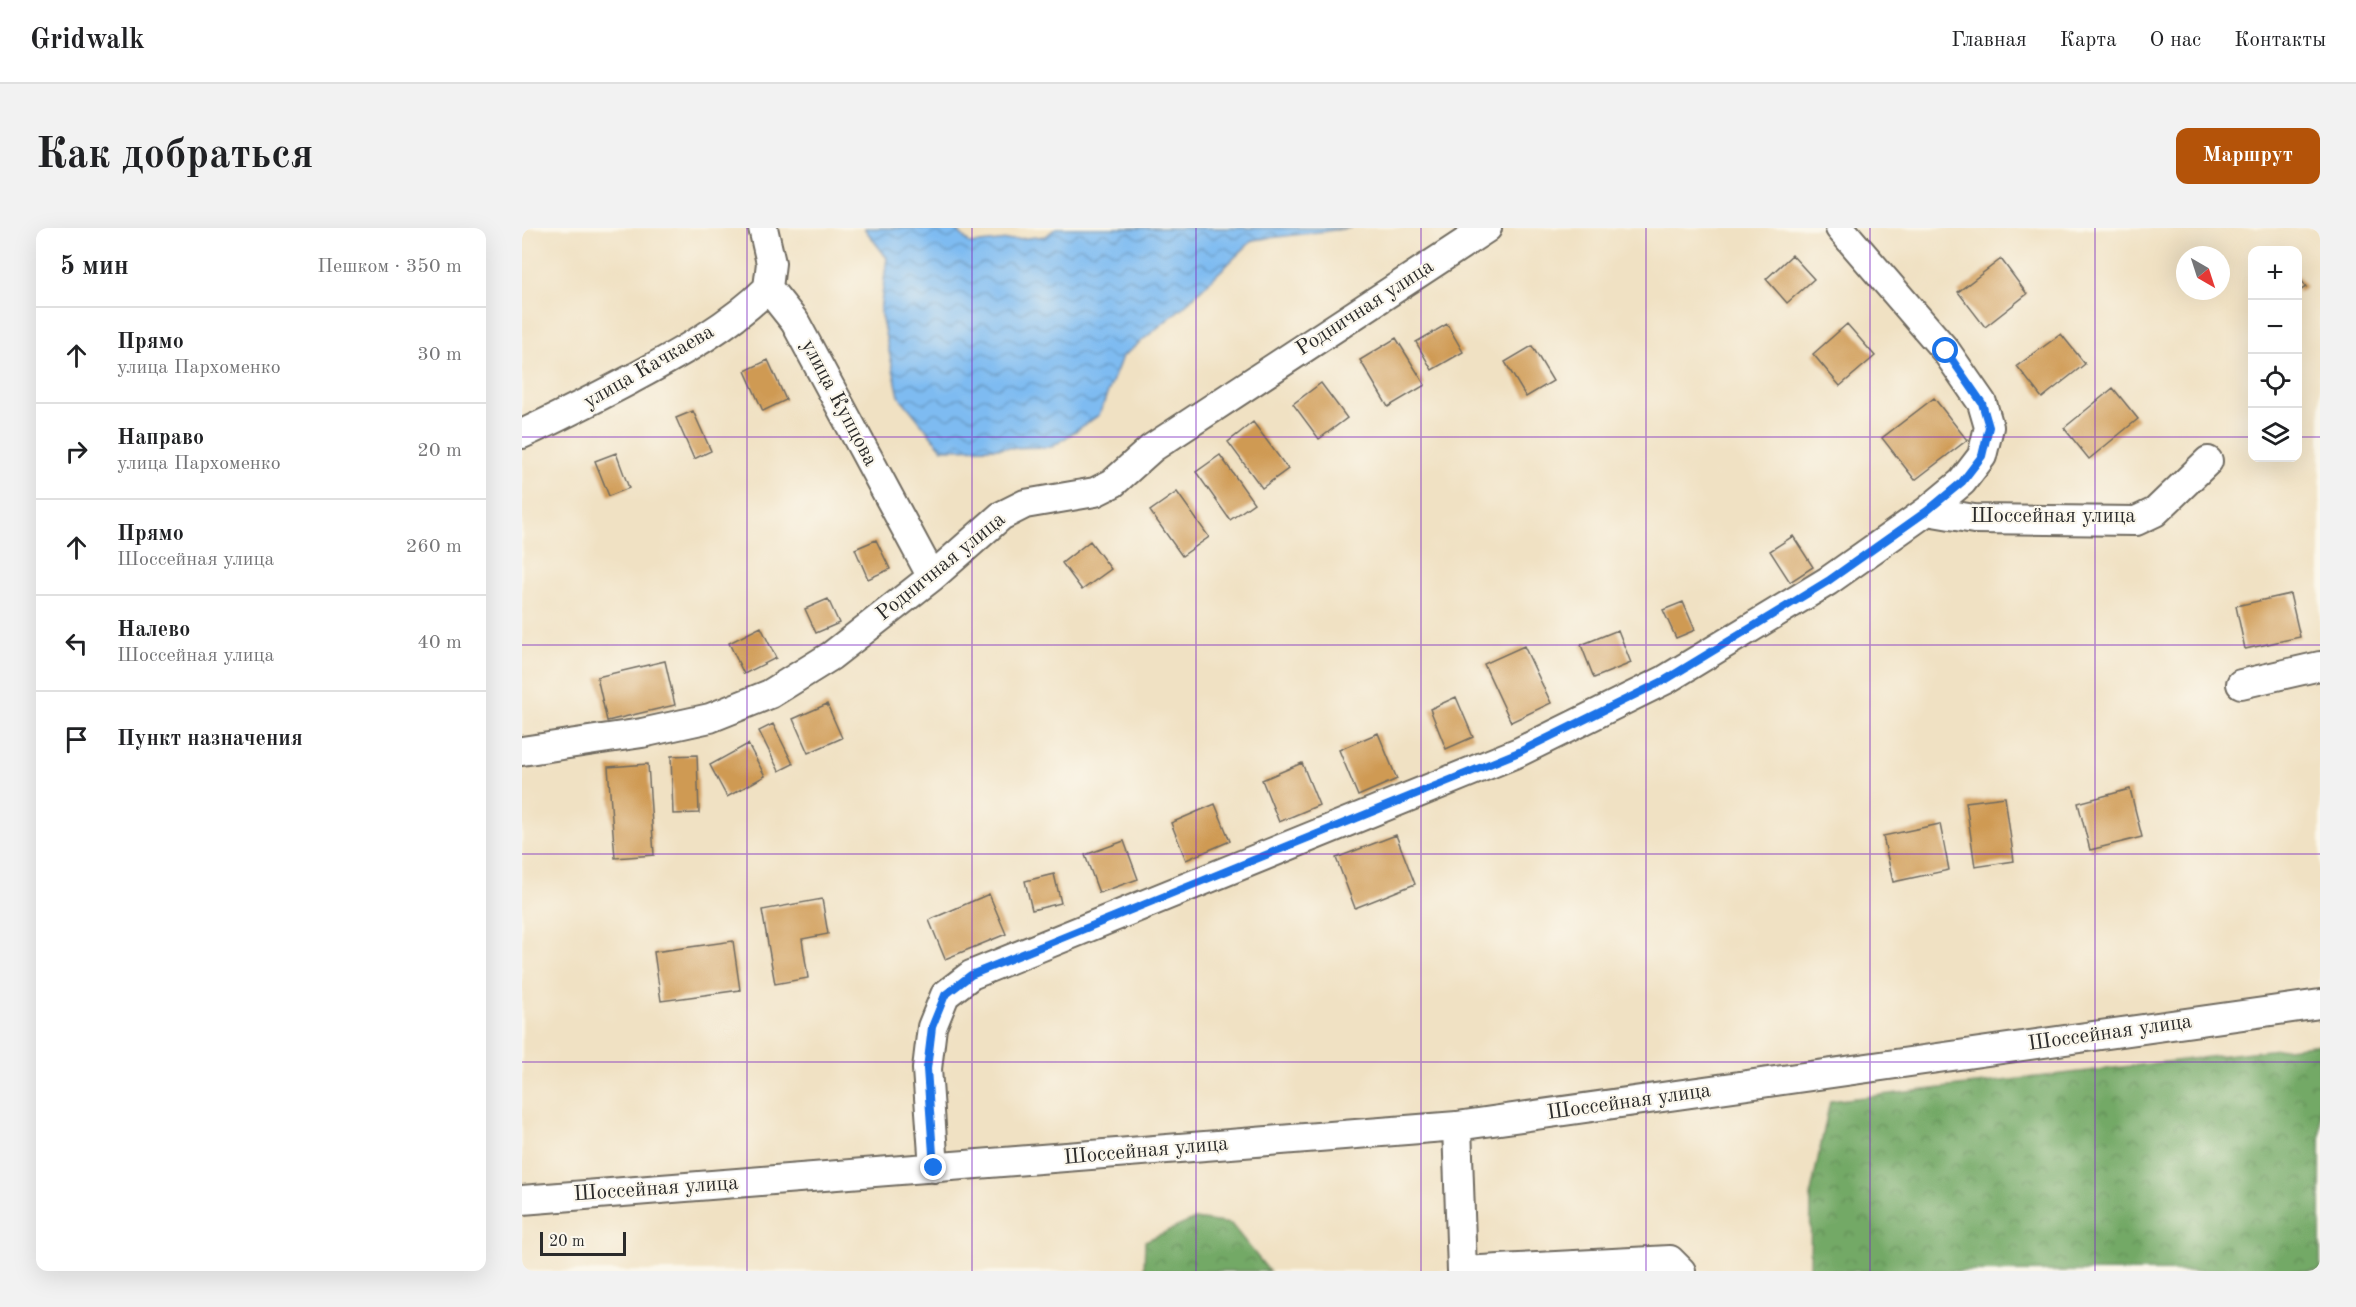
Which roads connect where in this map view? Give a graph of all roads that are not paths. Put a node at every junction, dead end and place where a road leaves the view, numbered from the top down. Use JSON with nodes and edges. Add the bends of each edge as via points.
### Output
{"nodes":[{"id":1,"x":763,"y":228,"type":"edge"},
{"id":2,"x":1486,"y":228,"type":"edge"},
{"id":3,"x":1840,"y":228,"type":"edge"},
{"id":4,"x":768,"y":288,"type":"junction"},
{"id":5,"x":522,"y":434,"type":"edge"},
{"id":6,"x":2208,"y":461,"type":"dead end"},
{"id":7,"x":1927,"y":511,"type":"junction"},
{"id":8,"x":932,"y":577,"type":"junction"},
{"id":9,"x":2320,"y":666,"type":"edge"},
{"id":10,"x":2241,"y":684,"type":"dead end"},
{"id":11,"x":522,"y":751,"type":"edge"},
{"id":12,"x":2320,"y":1004,"type":"edge"},
{"id":13,"x":1457,"y":1126,"type":"junction"},
{"id":14,"x":934,"y":1168,"type":"junction"},
{"id":15,"x":522,"y":1200,"type":"edge"},
{"id":16,"x":1561,"y":1268,"type":"edge"},
{"id":17,"x":1462,"y":1271,"type":"edge"},
{"id":18,"x":1681,"y":1271,"type":"edge"}],
"edges":[{"from":1,"to":4,"type":"street","via":[[771,263]]},
{"from":2,"to":8,"type":"street","name":"Родничная улица","via":[[1152,448],[1113,483],[1095,492],[1025,504],[1001,516]]},
{"from":3,"to":7,"type":"street","via":[[1946,351],[1982,403],[1989,427],[1982,456],[1962,482]]},
{"from":4,"to":5,"type":"street","name":"улица Качкаева","via":[[745,310],[669,358]]},
{"from":4,"to":8,"type":"street","name":"улица Купцова","via":[[795,322]]},
{"from":6,"to":7,"type":"street","name":"Шоссейная улица","via":[[2155,512],[2136,521],[1974,519]]},
{"from":7,"to":14,"type":"street","via":[[1828,581],[1665,680],[1519,752],[971,975],[945,995],[932,1027],[927,1069]]},
{"from":8,"to":11,"type":"street","name":"Родничная улица","via":[[831,656],[770,694],[710,718],[642,733]]},
{"from":9,"to":10,"type":"street"},
{"from":12,"to":13,"type":"street","name":"Шоссейная улица"},
{"from":13,"to":14,"type":"street","name":"Шоссейная улица"},
{"from":13,"to":17,"type":"street"},
{"from":14,"to":15,"type":"street","name":"Шоссейная улица"},
{"from":16,"to":17,"type":"street"},
{"from":16,"to":18,"type":"street","via":[[1670,1260]]}]}
